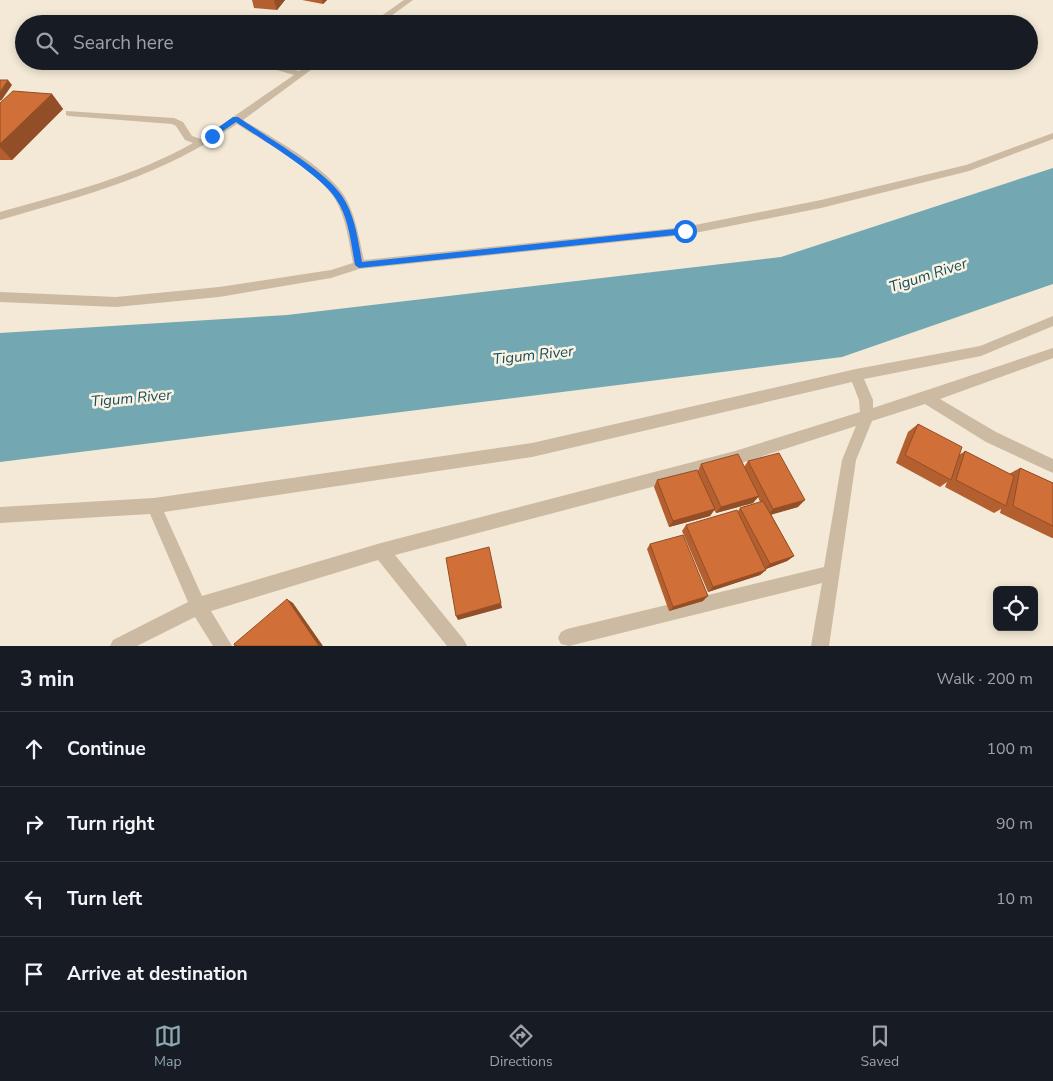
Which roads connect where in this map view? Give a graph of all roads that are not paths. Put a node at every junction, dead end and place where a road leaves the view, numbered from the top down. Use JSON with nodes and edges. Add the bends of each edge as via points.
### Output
{"nodes":[{"id":1,"x":408,"y":0,"type":"edge"},
{"id":2,"x":387,"y":15,"type":"edge"},
{"id":3,"x":285,"y":70,"type":"edge"},
{"id":4,"x":307,"y":70,"type":"edge"},
{"id":5,"x":301,"y":74,"type":"junction"},
{"id":6,"x":69,"y":113,"type":"dead end"},
{"id":7,"x":236,"y":119,"type":"junction"},
{"id":8,"x":1053,"y":136,"type":"edge"},
{"id":9,"x":201,"y":142,"type":"junction"},
{"id":10,"x":0,"y":216,"type":"edge"},
{"id":11,"x":359,"y":265,"type":"junction"},
{"id":12,"x":0,"y":297,"type":"edge"},
{"id":13,"x":1053,"y":321,"type":"edge"},
{"id":14,"x":1053,"y":353,"type":"edge"},
{"id":15,"x":856,"y":375,"type":"junction"},
{"id":16,"x":926,"y":398,"type":"junction"},
{"id":17,"x":867,"y":416,"type":"junction"},
{"id":18,"x":1053,"y":466,"type":"edge"},
{"id":19,"x":154,"y":506,"type":"junction"},
{"id":20,"x":0,"y":515,"type":"edge"},
{"id":21,"x":381,"y":552,"type":"junction"},
{"id":22,"x":831,"y":573,"type":"junction"},
{"id":23,"x":198,"y":606,"type":"junction"},
{"id":24,"x":567,"y":638,"type":"dead end"},
{"id":25,"x":119,"y":646,"type":"edge"},
{"id":26,"x":223,"y":646,"type":"edge"},
{"id":27,"x":458,"y":646,"type":"edge"},
{"id":28,"x":820,"y":646,"type":"edge"}],
"edges":[{"from":1,"to":2,"type":"street"},
{"from":3,"to":5,"type":"street"},
{"from":4,"to":5,"type":"street"},
{"from":5,"to":7,"type":"street"},
{"from":6,"to":9,"type":"street","via":[[174,120],[188,138]]},
{"from":7,"to":9,"type":"street"},
{"from":7,"to":11,"type":"street","via":[[311,170],[339,197],[353,231]]},
{"from":8,"to":11,"type":"street","via":[[969,168],[821,204],[685,231]]},
{"from":9,"to":10,"type":"street","via":[[137,175]]},
{"from":11,"to":12,"type":"street","via":[[331,274],[219,292],[116,302]]},
{"from":13,"to":15,"type":"street","via":[[980,351]]},
{"from":14,"to":16,"type":"street"},
{"from":15,"to":17,"type":"street","via":[[866,400]]},
{"from":15,"to":19,"type":"street","via":[[532,450]]},
{"from":16,"to":17,"type":"street"},
{"from":16,"to":18,"type":"street","via":[[991,437]]},
{"from":17,"to":21,"type":"street","via":[[735,458]]},
{"from":17,"to":22,"type":"street","via":[[849,460]]},
{"from":19,"to":20,"type":"street"},
{"from":19,"to":23,"type":"street"},
{"from":21,"to":23,"type":"street"},
{"from":21,"to":27,"type":"street"},
{"from":22,"to":24,"type":"street"},
{"from":22,"to":28,"type":"street"},
{"from":23,"to":25,"type":"street"},
{"from":23,"to":26,"type":"street"}]}
